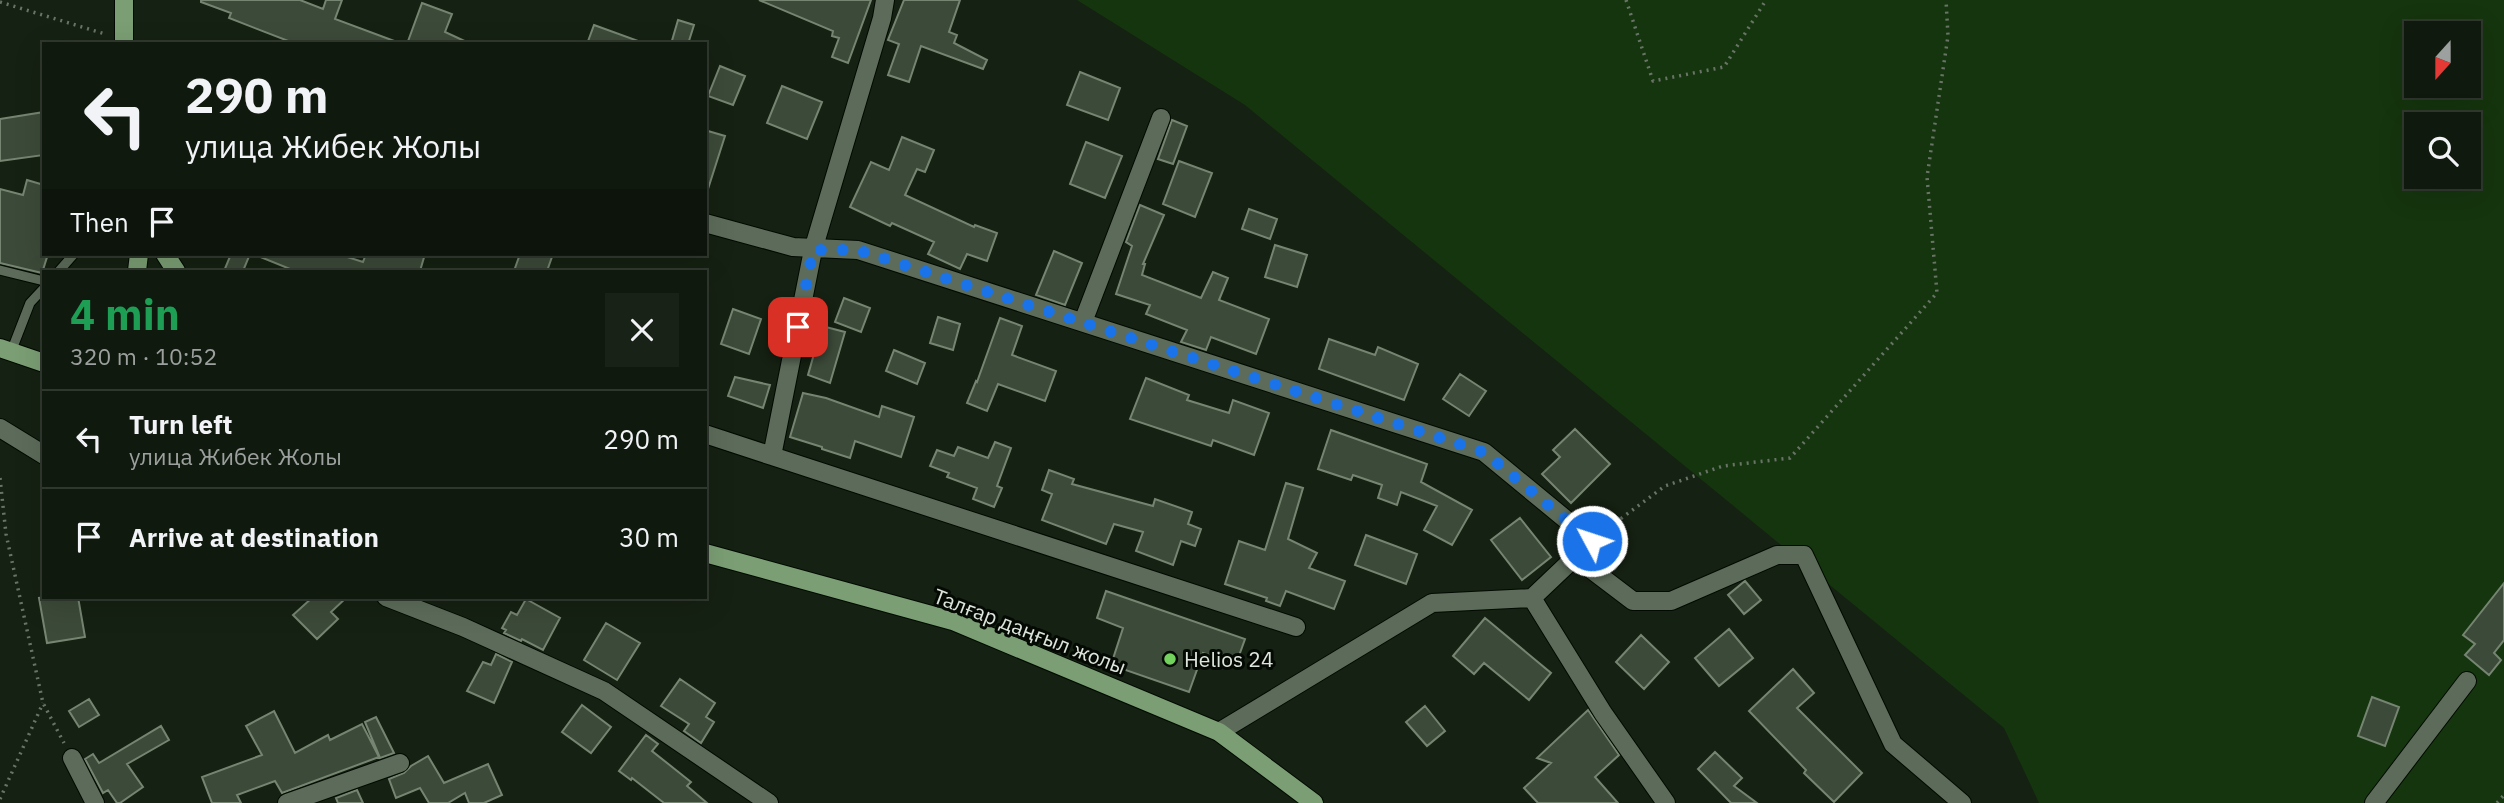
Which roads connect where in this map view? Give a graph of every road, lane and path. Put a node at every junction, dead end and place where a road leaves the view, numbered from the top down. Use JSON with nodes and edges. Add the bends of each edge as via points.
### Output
{"nodes":[{"id":1,"x":124,"y":0,"type":"edge"},
{"id":2,"x":885,"y":0,"type":"edge"},
{"id":3,"x":1626,"y":0,"type":"edge"},
{"id":4,"x":1766,"y":0,"type":"edge"},
{"id":5,"x":1947,"y":0,"type":"edge"},
{"id":6,"x":0,"y":2,"type":"edge"},
{"id":7,"x":124,"y":42,"type":"edge"},
{"id":8,"x":1161,"y":118,"type":"dead end"},
{"id":9,"x":707,"y":224,"type":"edge"},
{"id":10,"x":813,"y":250,"type":"junction"},
{"id":11,"x":72,"y":256,"type":"edge"},
{"id":12,"x":0,"y":270,"type":"edge"},
{"id":13,"x":61,"y":270,"type":"edge"},
{"id":14,"x":42,"y":280,"type":"edge"},
{"id":15,"x":42,"y":290,"type":"edge"},
{"id":16,"x":1083,"y":322,"type":"junction"},
{"id":17,"x":6,"y":350,"type":"edge"},
{"id":18,"x":42,"y":362,"type":"edge"},
{"id":19,"x":0,"y":428,"type":"edge"},
{"id":20,"x":707,"y":434,"type":"edge"},
{"id":21,"x":42,"y":454,"type":"edge"},
{"id":22,"x":772,"y":456,"type":"junction"},
{"id":23,"x":0,"y":478,"type":"edge"},
{"id":24,"x":1592,"y":541,"type":"junction"},
{"id":25,"x":707,"y":554,"type":"edge"},
{"id":26,"x":1575,"y":556,"type":"junction"},
{"id":27,"x":1532,"y":597,"type":"junction"},
{"id":28,"x":391,"y":599,"type":"edge"},
{"id":29,"x":1296,"y":627,"type":"dead end"},
{"id":30,"x":2467,"y":681,"type":"dead end"},
{"id":31,"x":43,"y":703,"type":"junction"},
{"id":32,"x":1219,"y":732,"type":"junction"},
{"id":33,"x":72,"y":758,"type":"joint"},
{"id":34,"x":400,"y":762,"type":"dead end"},
{"id":35,"x":2504,"y":795,"type":"edge"},
{"id":36,"x":0,"y":799,"type":"edge"},
{"id":37,"x":94,"y":803,"type":"edge"},
{"id":38,"x":288,"y":803,"type":"edge"},
{"id":39,"x":769,"y":803,"type":"edge"},
{"id":40,"x":1314,"y":803,"type":"edge"},
{"id":41,"x":1665,"y":803,"type":"edge"},
{"id":42,"x":1962,"y":803,"type":"edge"},
{"id":43,"x":2374,"y":803,"type":"edge"},
{"id":44,"x":2497,"y":803,"type":"edge"}],
"edges":[{"from":1,"to":7,"type":"main road"},
{"from":2,"to":10,"type":"street"},
{"from":3,"to":4,"type":"path","via":[[1654,81],[1724,67]]},
{"from":5,"to":24,"type":"path","via":[[1948,36],[1927,177],[1937,293],[1790,458],[1723,466],[1665,485]]},
{"from":6,"to":7,"type":"path"},
{"from":8,"to":16,"type":"street"},
{"from":9,"to":10,"type":"street"},
{"from":10,"to":16,"type":"street","via":[[858,250]]},
{"from":10,"to":22,"type":"street"},
{"from":11,"to":13,"type":"lane"},
{"from":12,"to":14,"type":"lane"},
{"from":15,"to":17,"type":"lane","via":[[30,303]]},
{"from":16,"to":24,"type":"street","via":[[1484,452]]},
{"from":17,"to":18,"type":"main road"},
{"from":19,"to":21,"type":"street"},
{"from":20,"to":22,"type":"street"},
{"from":22,"to":29,"type":"street"},
{"from":23,"to":31,"type":"path","via":[[6,534]]},
{"from":24,"to":26,"type":"street"},
{"from":25,"to":32,"type":"main road","name":"Талғар даңғыл жолы","via":[[953,621]]},
{"from":26,"to":27,"type":"street"},
{"from":26,"to":42,"type":"street","via":[[1633,601],[1671,601],[1777,555],[1804,555],[1893,744]]},
{"from":27,"to":32,"type":"street","via":[[1432,603]]},
{"from":27,"to":41,"type":"street"},
{"from":28,"to":39,"type":"street","via":[[604,691]]},
{"from":30,"to":43,"type":"street"},
{"from":31,"to":33,"type":"path"},
{"from":31,"to":36,"type":"path"},
{"from":32,"to":40,"type":"main road","name":"Талғар даңғыл жолы"},
{"from":33,"to":37,"type":"street"},
{"from":34,"to":38,"type":"street"},
{"from":35,"to":44,"type":"path"}]}
